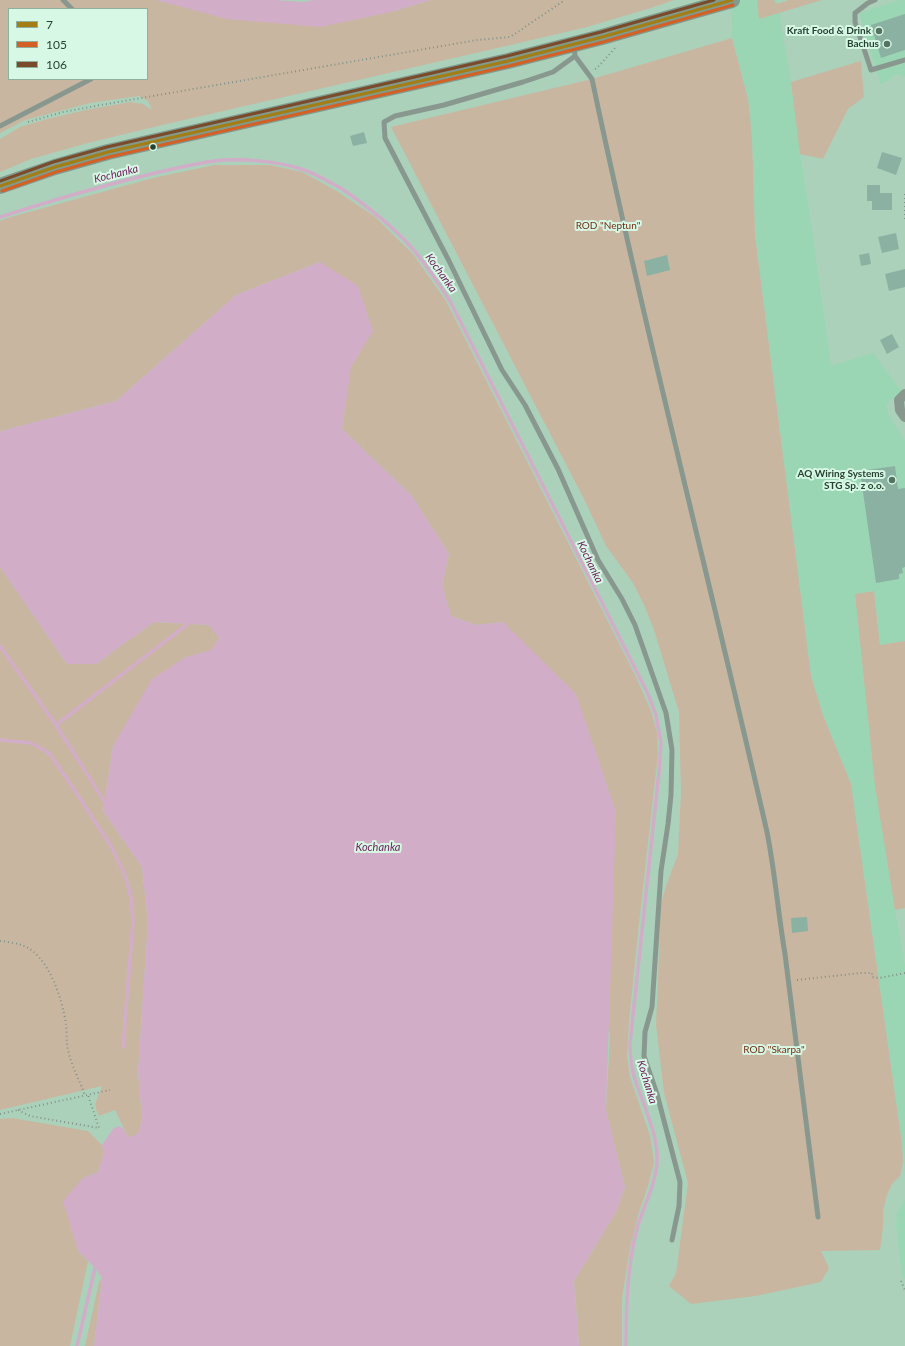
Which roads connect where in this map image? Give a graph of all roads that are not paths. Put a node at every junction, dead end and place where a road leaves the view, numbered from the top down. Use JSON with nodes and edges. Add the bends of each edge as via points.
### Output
{"nodes":[{"id":1,"x":63,"y":0,"type":"edge"},
{"id":2,"x":875,"y":0,"type":"edge"},
{"id":3,"x":729,"y":1,"type":"edge"},
{"id":4,"x":71,"y":8,"type":"edge"},
{"id":5,"x":574,"y":50,"type":"junction"},
{"id":6,"x":904,"y":62,"type":"edge"},
{"id":7,"x":89,"y":80,"type":"edge"},
{"id":8,"x":0,"y":126,"type":"edge"},
{"id":9,"x":0,"y":186,"type":"edge"},
{"id":10,"x":902,"y":397,"type":"edge"},
{"id":11,"x":905,"y":417,"type":"edge"},
{"id":12,"x":818,"y":1217,"type":"dead end"},
{"id":13,"x":672,"y":1240,"type":"dead end"}],
"edges":[{"from":1,"to":4,"type":"lane"},
{"from":2,"to":6,"type":"lane","via":[[855,13],[855,22],[871,70]]},
{"from":3,"to":5,"type":"main road"},
{"from":5,"to":9,"type":"main road","via":[[108,152]]},
{"from":5,"to":12,"type":"lane","via":[[592,79],[634,274],[767,832]]},
{"from":5,"to":13,"type":"lane","via":[[553,72],[444,105],[395,116],[384,122],[385,138],[449,260],[502,370],[525,406],[555,463],[598,560],[635,625],[666,713],[672,750],[671,795],[661,871],[652,1007],[645,1032],[644,1056],[657,1094],[680,1182]]},
{"from":7,"to":8,"type":"lane"},
{"from":10,"to":11,"type":"street","via":[[900,410]]}]}
